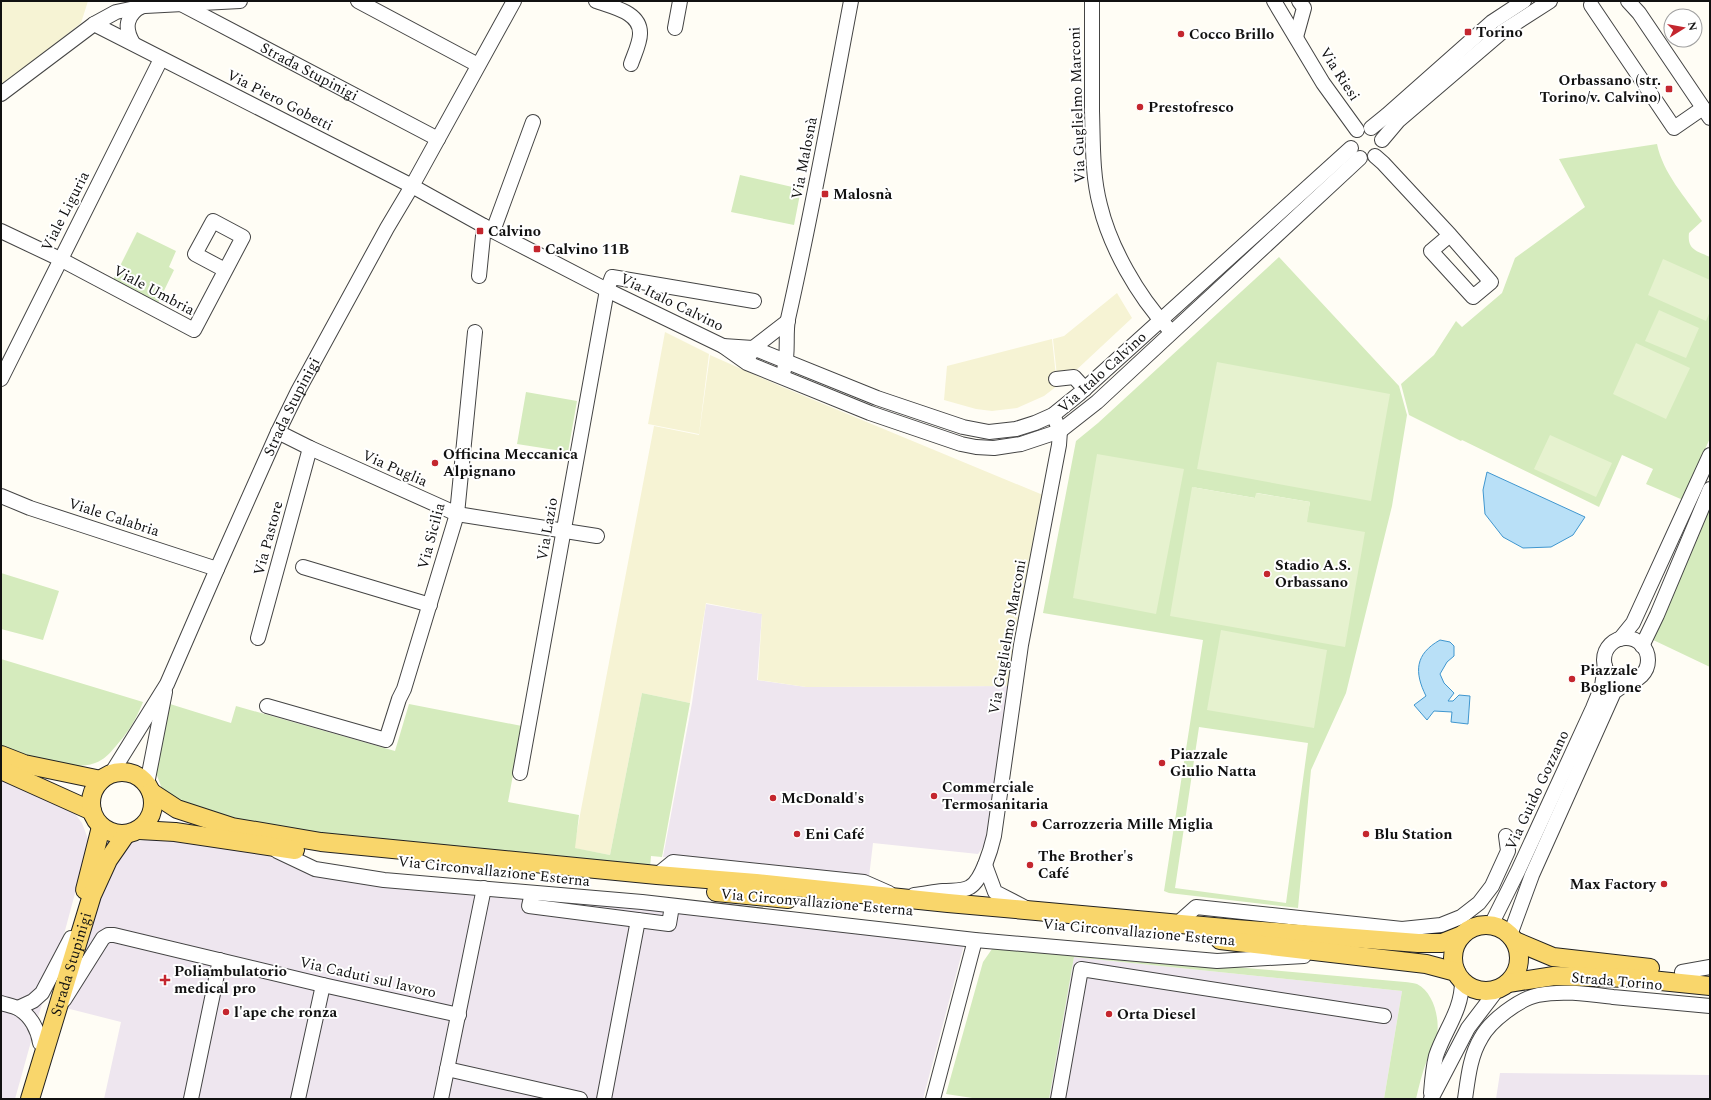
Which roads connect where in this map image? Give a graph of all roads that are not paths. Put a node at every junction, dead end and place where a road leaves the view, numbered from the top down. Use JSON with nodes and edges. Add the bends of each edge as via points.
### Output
{"nodes":[{"id":1,"x":240,"y":1,"type":"edge"},
{"id":2,"x":358,"y":1,"type":"edge"},
{"id":3,"x":514,"y":1,"type":"edge"},
{"id":4,"x":596,"y":1,"type":"edge"},
{"id":5,"x":680,"y":1,"type":"edge"},
{"id":6,"x":851,"y":1,"type":"edge"},
{"id":7,"x":1092,"y":1,"type":"edge"},
{"id":8,"x":1274,"y":1,"type":"edge"},
{"id":9,"x":1299,"y":1,"type":"edge"},
{"id":10,"x":1524,"y":1,"type":"edge"},
{"id":11,"x":1550,"y":1,"type":"edge"},
{"id":12,"x":1628,"y":1,"type":"edge"},
{"id":13,"x":181,"y":4,"type":"junction"},
{"id":14,"x":1591,"y":5,"type":"dead end"},
{"id":15,"x":142,"y":6,"type":"junction"},
{"id":16,"x":94,"y":24,"type":"junction"},
{"id":17,"x":675,"y":28,"type":"dead end"},
{"id":18,"x":1296,"y":37,"type":"junction"},
{"id":19,"x":133,"y":43,"type":"junction"},
{"id":20,"x":161,"y":59,"type":"junction"},
{"id":21,"x":631,"y":64,"type":"dead end"},
{"id":22,"x":478,"y":65,"type":"junction"},
{"id":23,"x":1,"y":94,"type":"edge"},
{"id":24,"x":1706,"y":113,"type":"edge"},
{"id":25,"x":533,"y":122,"type":"dead end"},
{"id":26,"x":1364,"y":129,"type":"junction"},
{"id":27,"x":438,"y":139,"type":"junction"},
{"id":28,"x":1382,"y":140,"type":"junction"},
{"id":29,"x":1351,"y":148,"type":"junction"},
{"id":30,"x":1375,"y":156,"type":"junction"},
{"id":31,"x":1360,"y":158,"type":"junction"},
{"id":32,"x":412,"y":186,"type":"junction"},
{"id":33,"x":488,"y":228,"type":"junction"},
{"id":34,"x":1,"y":231,"type":"edge"},
{"id":35,"x":1450,"y":234,"type":"dead end"},
{"id":36,"x":60,"y":259,"type":"junction"},
{"id":37,"x":225,"y":270,"type":"dead end"},
{"id":38,"x":479,"y":276,"type":"dead end"},
{"id":39,"x":607,"y":290,"type":"junction"},
{"id":40,"x":754,"y":301,"type":"dead end"},
{"id":41,"x":1161,"y":320,"type":"junction"},
{"id":42,"x":788,"y":321,"type":"junction"},
{"id":43,"x":475,"y":332,"type":"dead end"},
{"id":44,"x":1171,"y":332,"type":"junction"},
{"id":45,"x":723,"y":346,"type":"junction"},
{"id":46,"x":753,"y":348,"type":"junction"},
{"id":47,"x":787,"y":362,"type":"junction"},
{"id":48,"x":747,"y":363,"type":"junction"},
{"id":49,"x":781,"y":378,"type":"junction"},
{"id":50,"x":1,"y":379,"type":"edge"},
{"id":51,"x":1056,"y":379,"type":"dead end"},
{"id":52,"x":1085,"y":389,"type":"junction"},
{"id":53,"x":1053,"y":415,"type":"junction"},
{"id":54,"x":1060,"y":431,"type":"junction"},
{"id":55,"x":278,"y":432,"type":"junction"},
{"id":56,"x":310,"y":448,"type":"junction"},
{"id":57,"x":1710,"y":455,"type":"edge"},
{"id":58,"x":1710,"y":489,"type":"edge"},
{"id":59,"x":1,"y":496,"type":"edge"},
{"id":60,"x":457,"y":514,"type":"junction"},
{"id":61,"x":564,"y":531,"type":"junction"},
{"id":62,"x":597,"y":536,"type":"dead end"},
{"id":63,"x":304,"y":567,"type":"dead end"},
{"id":64,"x":216,"y":569,"type":"junction"},
{"id":65,"x":430,"y":605,"type":"junction"},
{"id":66,"x":258,"y":638,"type":"dead end"},
{"id":67,"x":1620,"y":639,"type":"junction"},
{"id":68,"x":1642,"y":646,"type":"junction"},
{"id":69,"x":1605,"y":666,"type":"junction"},
{"id":70,"x":1628,"y":682,"type":"junction"},
{"id":71,"x":167,"y":684,"type":"junction"},
{"id":72,"x":267,"y":706,"type":"dead end"},
{"id":73,"x":1,"y":755,"type":"edge"},
{"id":74,"x":1,"y":770,"type":"edge"},
{"id":75,"x":520,"y":773,"type":"dead end"},
{"id":76,"x":106,"y":777,"type":"junction"},
{"id":77,"x":149,"y":788,"type":"junction"},
{"id":78,"x":92,"y":812,"type":"junction"},
{"id":79,"x":101,"y":827,"type":"junction"},
{"id":80,"x":133,"y":832,"type":"junction"},
{"id":81,"x":1506,"y":836,"type":"dead end"},
{"id":82,"x":266,"y":846,"type":"junction"},
{"id":83,"x":985,"y":865,"type":"junction"},
{"id":84,"x":484,"y":888,"type":"junction"},
{"id":85,"x":962,"y":890,"type":"joint"},
{"id":86,"x":532,"y":892,"type":"junction"},
{"id":87,"x":899,"y":898,"type":"junction"},
{"id":88,"x":672,"y":906,"type":"junction"},
{"id":89,"x":1030,"y":911,"type":"junction"},
{"id":90,"x":638,"y":920,"type":"junction"},
{"id":91,"x":1178,"y":923,"type":"junction"},
{"id":92,"x":1491,"y":925,"type":"junction"},
{"id":93,"x":1462,"y":935,"type":"junction"},
{"id":94,"x":71,"y":938,"type":"junction"},
{"id":95,"x":1512,"y":938,"type":"junction"},
{"id":96,"x":975,"y":940,"type":"junction"},
{"id":97,"x":1368,"y":957,"type":"junction"},
{"id":98,"x":220,"y":960,"type":"junction"},
{"id":99,"x":1710,"y":967,"type":"edge"},
{"id":100,"x":1682,"y":972,"type":"junction"},
{"id":101,"x":1710,"y":975,"type":"edge"},
{"id":102,"x":1459,"y":976,"type":"junction"},
{"id":103,"x":323,"y":985,"type":"junction"},
{"id":104,"x":1502,"y":986,"type":"junction"},
{"id":105,"x":1710,"y":986,"type":"edge"},
{"id":106,"x":1,"y":1003,"type":"edge"},
{"id":107,"x":1710,"y":1006,"type":"edge"},
{"id":108,"x":18,"y":1008,"type":"junction"},
{"id":109,"x":459,"y":1015,"type":"junction"},
{"id":110,"x":1384,"y":1016,"type":"dead end"},
{"id":111,"x":54,"y":1017,"type":"junction"},
{"id":112,"x":40,"y":1043,"type":"junction"},
{"id":113,"x":447,"y":1069,"type":"junction"},
{"id":114,"x":564,"y":1098,"type":"edge"},
{"id":115,"x":24,"y":1099,"type":"edge"},
{"id":116,"x":30,"y":1099,"type":"edge"},
{"id":117,"x":191,"y":1099,"type":"edge"},
{"id":118,"x":298,"y":1099,"type":"edge"},
{"id":119,"x":441,"y":1099,"type":"edge"},
{"id":120,"x":580,"y":1099,"type":"edge"},
{"id":121,"x":604,"y":1099,"type":"edge"},
{"id":122,"x":933,"y":1099,"type":"edge"},
{"id":123,"x":1058,"y":1099,"type":"edge"},
{"id":124,"x":1430,"y":1099,"type":"edge"},
{"id":125,"x":1465,"y":1099,"type":"edge"}],
"edges":[{"from":1,"to":13,"type":"street"},
{"from":2,"to":22,"type":"street"},
{"from":3,"to":22,"type":"street","name":"Strada Stupinigi"},
{"from":4,"to":21,"type":"street","via":[[628,14],[638,24],[640,35]]},
{"from":5,"to":17,"type":"street"},
{"from":6,"to":42,"type":"street","name":"Via Malosnà"},
{"from":7,"to":41,"type":"street","name":"Via Guglielmo Marconi","via":[[1093,148],[1100,205],[1109,234],[1125,267]]},
{"from":8,"to":18,"type":"street","name":"Via Riesi"},
{"from":9,"to":18,"type":"street","via":[[1304,8]]},
{"from":10,"to":26,"type":"street","via":[[1492,22],[1387,115]]},
{"from":11,"to":28,"type":"street","via":[[1502,32],[1398,121]]},
{"from":12,"to":24,"type":"street","via":[[1639,13]]},
{"from":13,"to":15,"type":"street"},
{"from":13,"to":27,"type":"street","name":"Strada Stupinigi"},
{"from":14,"to":24,"type":"street","via":[[1674,128]]},
{"from":15,"to":16,"type":"street","via":[[116,12]]},
{"from":15,"to":19,"type":"street","via":[[133,12],[128,22],[128,36]]},
{"from":16,"to":19,"type":"street","name":"Via Piero Gobetti"},
{"from":16,"to":23,"type":"street"},
{"from":18,"to":26,"type":"street","name":"Via Riesi","via":[[1323,83]]},
{"from":19,"to":20,"type":"street","name":"Via Piero Gobetti"},
{"from":20,"to":32,"type":"street","name":"Via Piero Gobetti"},
{"from":20,"to":36,"type":"street","name":"Viale Liguria"},
{"from":22,"to":27,"type":"street","name":"Strada Stupinigi"},
{"from":25,"to":33,"type":"street"},
{"from":26,"to":28,"type":"street","via":[[1378,132]]},
{"from":26,"to":29,"type":"street","name":"Via Italo Calvino","via":[[1353,134]]},
{"from":27,"to":32,"type":"street","name":"Strada Stupinigi"},
{"from":28,"to":30,"type":"street","via":[[1382,146]]},
{"from":29,"to":31,"type":"street"},
{"from":29,"to":41,"type":"street","name":"Via Italo Calvino"},
{"from":30,"to":31,"type":"street","via":[[1369,159]]},
{"from":30,"to":35,"type":"street"},
{"from":31,"to":44,"type":"street","name":"Via Italo Calvino"},
{"from":32,"to":33,"type":"street","name":"Via Italo Calvino"},
{"from":32,"to":55,"type":"street","name":"Strada Stupinigi","via":[[331,329]]},
{"from":33,"to":38,"type":"street"},
{"from":33,"to":39,"type":"street","name":"Via Italo Calvino"},
{"from":34,"to":36,"type":"street"},
{"from":36,"to":37,"type":"street","name":"Viale Umbria","via":[[194,330]]},
{"from":36,"to":50,"type":"street","name":"Viale Liguria"},
{"from":39,"to":40,"type":"street","name":"Via Italo Calvino","via":[[612,278]]},
{"from":39,"to":45,"type":"street","name":"Via Italo Calvino"},
{"from":39,"to":61,"type":"street","name":"Via Lazio"},
{"from":41,"to":44,"type":"street","name":"Via Guglielmo Marconi"},
{"from":41,"to":52,"type":"street","name":"Via Italo Calvino"},
{"from":42,"to":46,"type":"street"},
{"from":42,"to":47,"type":"street","name":"Via Malosnà"},
{"from":43,"to":60,"type":"street","name":"Via Sicilia"},
{"from":44,"to":54,"type":"street","name":"Via Italo Calvino","via":[[1097,402]]},
{"from":45,"to":46,"type":"street","name":"Via Italo Calvino"},
{"from":45,"to":48,"type":"street","name":"Via Italo Calvino"},
{"from":46,"to":47,"type":"street","name":"Via Italo Calvino"},
{"from":46,"to":48,"type":"street"},
{"from":47,"to":49,"type":"street","name":"Via Malosnà"},
{"from":47,"to":53,"type":"street","name":"Via Italo Calvino","via":[[877,398],[963,427],[989,432],[1016,429]]},
{"from":48,"to":49,"type":"street","name":"Via Italo Calvino"},
{"from":49,"to":54,"type":"street","name":"Via Italo Calvino","via":[[870,413],[976,447],[994,448],[1021,444]]},
{"from":51,"to":52,"type":"street","name":"Via Italo Calvino","via":[[1074,377]]},
{"from":52,"to":53,"type":"street","name":"Via Italo Calvino"},
{"from":53,"to":54,"type":"street","name":"Via Guglielmo Marconi"},
{"from":54,"to":83,"type":"street","name":"Via Guglielmo Marconi","via":[[1058,455],[1015,680],[994,836]]},
{"from":55,"to":56,"type":"street","name":"Via Puglia"},
{"from":55,"to":64,"type":"street","name":"Strada Stupinigi"},
{"from":56,"to":60,"type":"street","name":"Via Puglia"},
{"from":56,"to":66,"type":"street","name":"Via Pastore"},
{"from":57,"to":67,"type":"street","via":[[1633,624]]},
{"from":58,"to":68,"type":"street"},
{"from":59,"to":64,"type":"street","name":"Viale Calabria","via":[[30,508]]},
{"from":60,"to":61,"type":"street","name":"Via Puglia"},
{"from":60,"to":65,"type":"street","name":"Via Sicilia"},
{"from":61,"to":62,"type":"street","name":"Via Puglia"},
{"from":61,"to":75,"type":"street","name":"Via Lazio"},
{"from":63,"to":65,"type":"street"},
{"from":64,"to":71,"type":"street","name":"Strada Stupinigi"},
{"from":65,"to":72,"type":"street","name":"Via Sicilia","via":[[386,740]]},
{"from":67,"to":68,"type":"street","via":[[1632,639]]},
{"from":67,"to":69,"type":"street","via":[[1604,654]]},
{"from":68,"to":70,"type":"street","via":[[1647,658],[1644,671]]},
{"from":69,"to":70,"type":"street","via":[[1614,678]]},
{"from":69,"to":92,"type":"street","name":"Via Guido Gozzano","via":[[1602,686],[1593,708]]},
{"from":70,"to":95,"type":"street","name":"Via Guido Gozzano","via":[[1614,692],[1532,875]]},
{"from":71,"to":76,"type":"street","name":"Strada Stupinigi"},
{"from":71,"to":77,"type":"street","name":"Strada Stupinigi"},
{"from":73,"to":76,"type":"main road","name":"Via Circonvallazione Esterna","via":[[24,764]]},
{"from":74,"to":78,"type":"main road"},
{"from":76,"to":77,"type":"main road","name":"Via Circonvallazione Esterna","via":[[121,772],[131,773]]},
{"from":76,"to":78,"type":"main road","via":[[92,794]]},
{"from":77,"to":80,"type":"main road","via":[[153,803],[152,813],[147,822]]},
{"from":77,"to":87,"type":"main road","name":"Via Circonvallazione Esterna","via":[[177,809],[232,827],[321,842]]},
{"from":78,"to":79,"type":"main road"},
{"from":79,"to":80,"type":"main road","name":"Via Circonvallazione Esterna","via":[[113,833]]},
{"from":79,"to":94,"type":"main road","name":"Strada Stupinigi"},
{"from":80,"to":82,"type":"main road","name":"Via Circonvallazione Esterna","via":[[175,832]]},
{"from":80,"to":111,"type":"main road","name":"Strada Stupinigi","via":[[108,860],[92,895]]},
{"from":81,"to":91,"type":"street","name":"Via Circonvallazione Esterna","via":[[1508,851],[1492,886],[1479,903],[1461,917],[1441,925],[1402,929],[1196,907]]},
{"from":82,"to":84,"type":"street","name":"Via Circonvallazione Esterna","via":[[315,869],[384,880]]},
{"from":82,"to":97,"type":"main road","name":"Via Circonvallazione Esterna","via":[[466,869],[1234,941]]},
{"from":83,"to":85,"type":"street","name":"Via Guglielmo Marconi","via":[[972,886]]},
{"from":83,"to":89,"type":"street","via":[[995,892]]},
{"from":84,"to":86,"type":"street","name":"Via Circonvallazione Esterna"},
{"from":84,"to":109,"type":"street"},
{"from":85,"to":87,"type":"street","name":"Via Circonvallazione Esterna"},
{"from":86,"to":88,"type":"street","name":"Via Circonvallazione Esterna"},
{"from":86,"to":90,"type":"street","name":"Via Circonvallazione Esterna","via":[[529,906]]},
{"from":87,"to":89,"type":"main road","name":"Via Circonvallazione Esterna"},
{"from":88,"to":90,"type":"street","name":"Via Circonvallazione Esterna","via":[[669,924]]},
{"from":88,"to":96,"type":"street","name":"Via Circonvallazione Esterna"},
{"from":89,"to":91,"type":"main road","name":"Via Circonvallazione Esterna"},
{"from":90,"to":121,"type":"street"},
{"from":91,"to":93,"type":"main road","name":"Via Circonvallazione Esterna","via":[[1418,943],[1442,943]]},
{"from":92,"to":93,"type":"main road","name":"Via Circonvallazione Esterna","via":[[1480,925]]},
{"from":92,"to":95,"type":"main road","via":[[1501,928]]},
{"from":93,"to":102,"type":"main road","via":[[1456,943],[1453,961]]},
{"from":94,"to":108,"type":"street","via":[[42,993],[33,1001]]},
{"from":94,"to":112,"type":"main road","name":"Strada Stupinigi"},
{"from":95,"to":100,"type":"main road","via":[[1553,957]]},
{"from":95,"to":104,"type":"main road","via":[[1520,959],[1514,976]]},
{"from":96,"to":97,"type":"street","name":"Via Circonvallazione Esterna","via":[[1217,961],[1291,956]]},
{"from":96,"to":122,"type":"street"},
{"from":97,"to":102,"type":"main road","name":"Via Circonvallazione Esterna","via":[[1426,964]]},
{"from":98,"to":103,"type":"street","name":"Via Caduti sul lavoro"},
{"from":98,"to":111,"type":"street","name":"Via Caduti sul lavoro","via":[[108,935],[102,938]]},
{"from":98,"to":117,"type":"street"},
{"from":99,"to":100,"type":"street"},
{"from":100,"to":101,"type":"main road"},
{"from":102,"to":104,"type":"main road","name":"Via Circonvallazione Esterna","via":[[1470,987],[1478,990],[1488,991]]},
{"from":102,"to":124,"type":"street","via":[[1460,1002],[1437,1055]]},
{"from":103,"to":109,"type":"street","name":"Via Caduti sul lavoro"},
{"from":103,"to":118,"type":"street"},
{"from":104,"to":105,"type":"main road","name":"Via Circonvallazione Esterna","via":[[1554,976],[1631,978]]},
{"from":104,"to":124,"type":"street","via":[[1468,1028]]},
{"from":106,"to":108,"type":"street"},
{"from":107,"to":125,"type":"street","name":"Strada Torino","via":[[1551,993],[1523,1000],[1500,1016],[1481,1036],[1470,1066]]},
{"from":108,"to":112,"type":"street","via":[[30,1018]]},
{"from":109,"to":113,"type":"street"},
{"from":110,"to":123,"type":"street","via":[[1081,969]]},
{"from":111,"to":116,"type":"main road","name":"Strada Stupinigi"},
{"from":112,"to":115,"type":"main road","name":"Strada Stupinigi"},
{"from":113,"to":114,"type":"street"},
{"from":113,"to":119,"type":"street"},
{"from":114,"to":120,"type":"street"}]}
